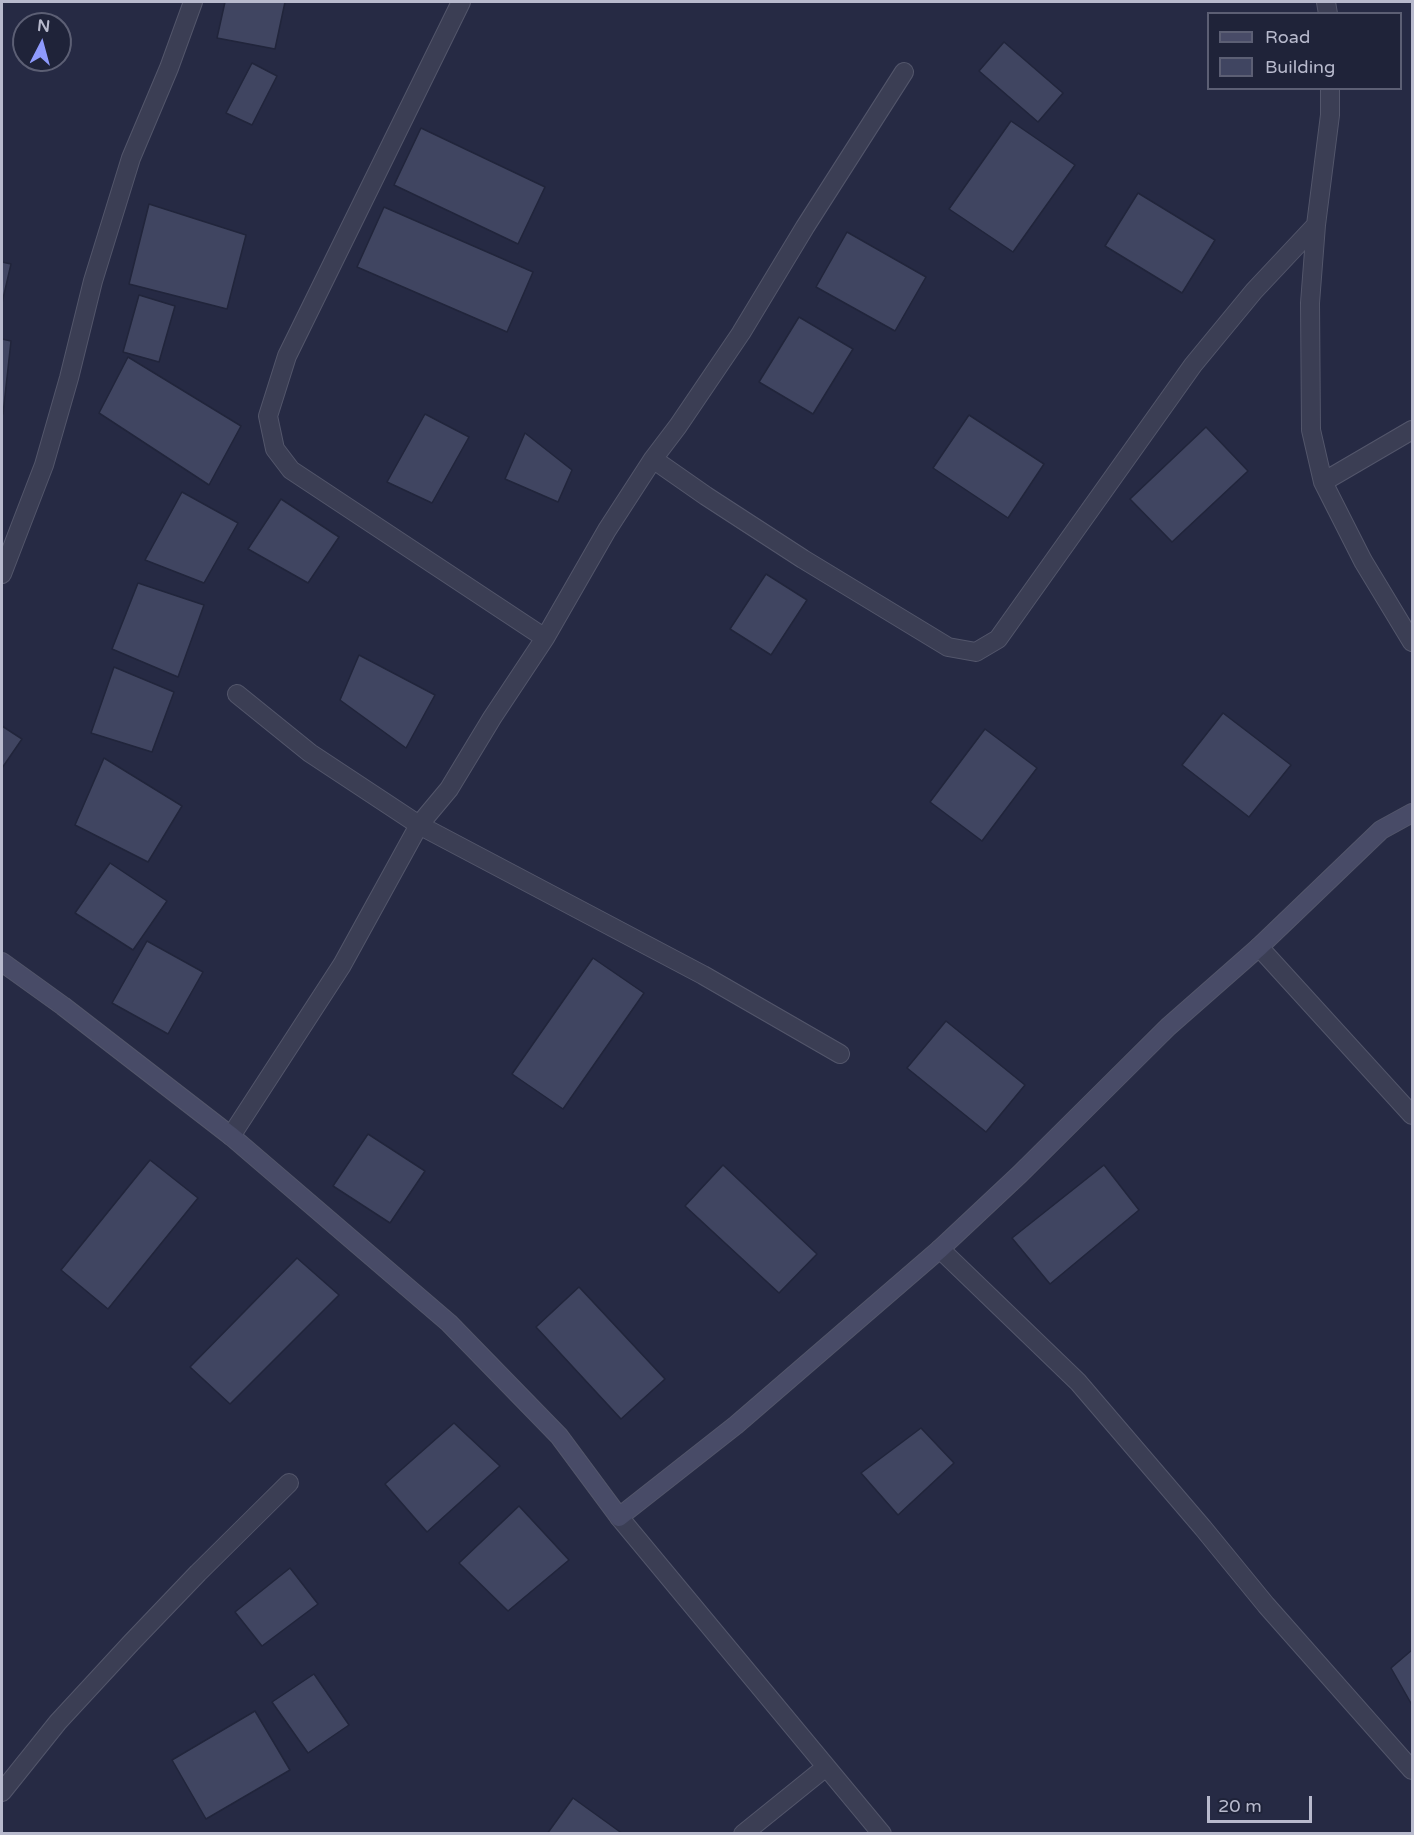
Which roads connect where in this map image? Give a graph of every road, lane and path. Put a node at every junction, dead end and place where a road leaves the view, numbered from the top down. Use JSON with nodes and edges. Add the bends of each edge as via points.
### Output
{"nodes":[{"id":1,"x":193,"y":2,"type":"edge"},
{"id":2,"x":461,"y":2,"type":"edge"},
{"id":3,"x":904,"y":72,"type":"dead end"},
{"id":4,"x":1330,"y":90,"type":"edge"},
{"id":5,"x":1316,"y":225,"type":"junction"},
{"id":6,"x":1413,"y":430,"type":"edge"},
{"id":7,"x":653,"y":459,"type":"junction"},
{"id":8,"x":1323,"y":482,"type":"junction"},
{"id":9,"x":2,"y":574,"type":"edge"},
{"id":10,"x":544,"y":638,"type":"junction"},
{"id":11,"x":1413,"y":642,"type":"edge"},
{"id":12,"x":237,"y":694,"type":"dead end"},
{"id":13,"x":1413,"y":813,"type":"edge"},
{"id":14,"x":419,"y":825,"type":"junction"},
{"id":15,"x":1259,"y":946,"type":"junction"},
{"id":16,"x":2,"y":962,"type":"edge"},
{"id":17,"x":840,"y":1054,"type":"dead end"},
{"id":18,"x":1413,"y":1115,"type":"edge"},
{"id":19,"x":231,"y":1136,"type":"junction"},
{"id":20,"x":940,"y":1249,"type":"junction"},
{"id":21,"x":289,"y":1483,"type":"dead end"},
{"id":22,"x":619,"y":1517,"type":"junction"},
{"id":23,"x":826,"y":1767,"type":"junction"},
{"id":24,"x":1413,"y":1770,"type":"edge"},
{"id":25,"x":2,"y":1792,"type":"edge"},
{"id":26,"x":742,"y":1833,"type":"edge"},
{"id":27,"x":882,"y":1833,"type":"edge"}],
"edges":[{"from":1,"to":9,"type":"street","via":[[131,158],[93,281],[44,465]]},
{"from":2,"to":10,"type":"street","via":[[287,356],[268,416],[275,449],[291,470]]},
{"from":3,"to":7,"type":"street","via":[[741,333]]},
{"from":4,"to":5,"type":"street"},
{"from":5,"to":7,"type":"street","via":[[1254,291],[1193,365],[998,639],[976,652],[948,647],[802,559]]},
{"from":5,"to":8,"type":"street","via":[[1310,303],[1311,430]]},
{"from":6,"to":8,"type":"street"},
{"from":7,"to":10,"type":"street"},
{"from":8,"to":11,"type":"street","via":[[1363,561]]},
{"from":10,"to":14,"type":"street","via":[[449,789]]},
{"from":12,"to":14,"type":"street","via":[[310,753]]},
{"from":13,"to":15,"type":"street","via":[[1381,830]]},
{"from":14,"to":17,"type":"street","via":[[703,975]]},
{"from":14,"to":19,"type":"street","via":[[342,965]]},
{"from":15,"to":18,"type":"street"},
{"from":15,"to":20,"type":"street","via":[[1168,1027]]},
{"from":16,"to":19,"type":"street"},
{"from":19,"to":22,"type":"street","via":[[449,1323],[559,1436]]},
{"from":20,"to":22,"type":"street","via":[[736,1425]]},
{"from":20,"to":24,"type":"street","via":[[1078,1382],[1266,1605]]},
{"from":21,"to":25,"type":"street","via":[[123,1652],[58,1722]]},
{"from":22,"to":23,"type":"street"},
{"from":23,"to":26,"type":"street"},
{"from":23,"to":27,"type":"street"}]}
